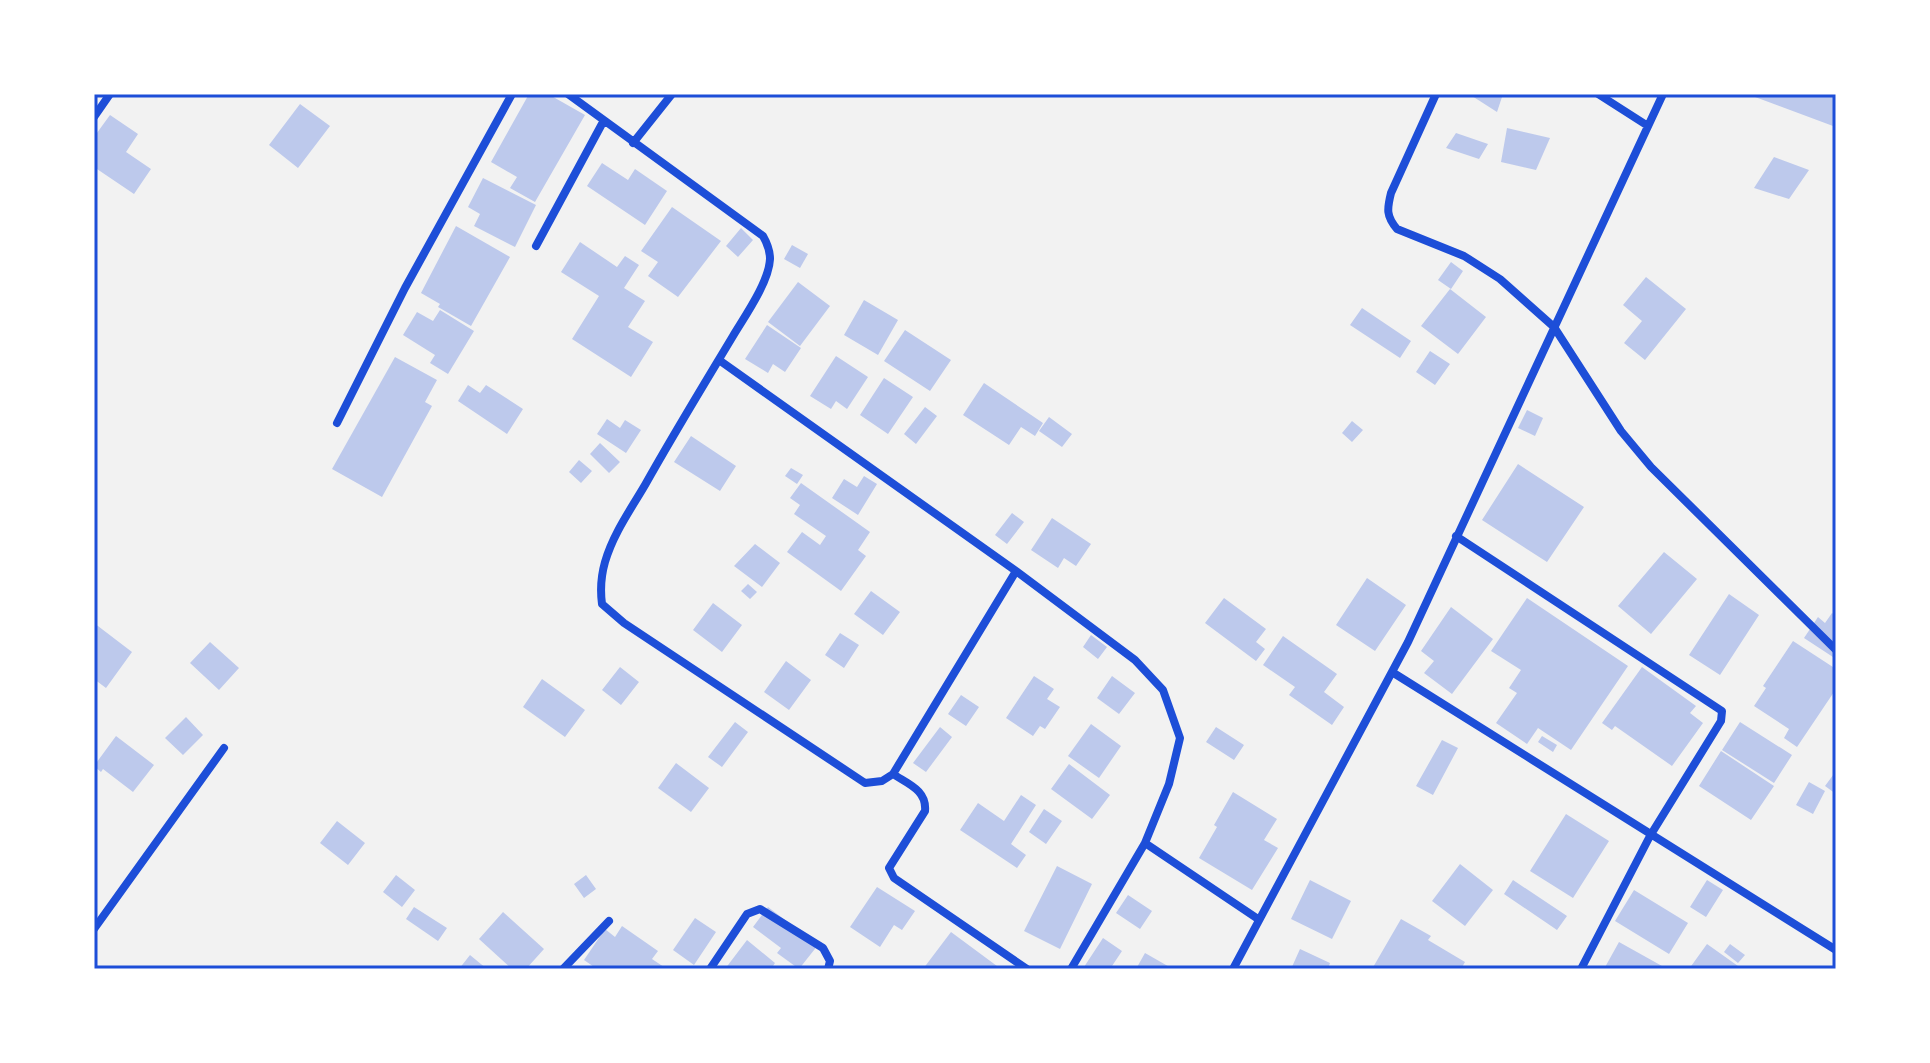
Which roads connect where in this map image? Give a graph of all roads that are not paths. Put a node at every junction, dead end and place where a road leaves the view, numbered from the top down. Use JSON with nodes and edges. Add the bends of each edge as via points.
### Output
{"nodes":[{"id":1,"x":110,"y":94,"type":"edge"},
{"id":2,"x":512,"y":94,"type":"edge"},
{"id":3,"x":568,"y":94,"type":"edge"},
{"id":4,"x":672,"y":94,"type":"edge"},
{"id":5,"x":1436,"y":94,"type":"edge"},
{"id":6,"x":1598,"y":94,"type":"edge"},
{"id":7,"x":1663,"y":94,"type":"edge"},
{"id":8,"x":94,"y":117,"type":"edge"},
{"id":9,"x":603,"y":122,"type":"junction"},
{"id":10,"x":1648,"y":126,"type":"junction"},
{"id":11,"x":633,"y":143,"type":"junction"},
{"id":12,"x":536,"y":246,"type":"dead end"},
{"id":13,"x":1554,"y":327,"type":"junction"},
{"id":14,"x":719,"y":360,"type":"junction"},
{"id":15,"x":337,"y":423,"type":"dead end"},
{"id":16,"x":1456,"y":536,"type":"junction"},
{"id":17,"x":1016,"y":571,"type":"junction"},
{"id":18,"x":1836,"y":650,"type":"edge"},
{"id":19,"x":1392,"y":672,"type":"junction"},
{"id":20,"x":224,"y":748,"type":"dead end"},
{"id":21,"x":893,"y":774,"type":"junction"},
{"id":22,"x":1650,"y":836,"type":"junction"},
{"id":23,"x":1145,"y":843,"type":"junction"},
{"id":24,"x":1258,"y":919,"type":"junction"},
{"id":25,"x":609,"y":921,"type":"dead end"},
{"id":26,"x":94,"y":929,"type":"edge"},
{"id":27,"x":1836,"y":950,"type":"edge"},
{"id":28,"x":563,"y":969,"type":"edge"},
{"id":29,"x":710,"y":969,"type":"edge"},
{"id":30,"x":828,"y":969,"type":"edge"},
{"id":31,"x":1027,"y":969,"type":"edge"},
{"id":32,"x":1071,"y":969,"type":"edge"},
{"id":33,"x":1233,"y":969,"type":"edge"},
{"id":34,"x":1581,"y":969,"type":"edge"}],
"edges":[{"from":1,"to":8,"type":"street"},
{"from":2,"to":15,"type":"street"},
{"from":3,"to":9,"type":"street"},
{"from":4,"to":11,"type":"street"},
{"from":5,"to":13,"type":"street","via":[[1391,193],[1389,220],[1397,229],[1464,256],[1500,279]]},
{"from":6,"to":10,"type":"street"},
{"from":7,"to":10,"type":"street"},
{"from":9,"to":11,"type":"street"},
{"from":9,"to":12,"type":"street"},
{"from":10,"to":13,"type":"street"},
{"from":11,"to":14,"type":"street","via":[[763,236],[769,248],[767,274]]},
{"from":13,"to":16,"type":"street"},
{"from":13,"to":18,"type":"street","via":[[1621,431],[1651,467]]},
{"from":14,"to":17,"type":"street"},
{"from":14,"to":21,"type":"street","via":[[616,535],[605,560],[602,604],[865,783]]},
{"from":16,"to":19,"type":"street"},
{"from":16,"to":22,"type":"street","via":[[1722,711],[1721,721]]},
{"from":17,"to":21,"type":"street"},
{"from":17,"to":23,"type":"street","via":[[1135,660],[1163,690],[1180,738],[1169,784]]},
{"from":19,"to":22,"type":"street"},
{"from":19,"to":24,"type":"street"},
{"from":20,"to":26,"type":"street"},
{"from":21,"to":31,"type":"street","via":[[923,794],[925,803],[889,868],[894,878]]},
{"from":22,"to":27,"type":"street"},
{"from":22,"to":34,"type":"street"},
{"from":23,"to":24,"type":"street"},
{"from":23,"to":32,"type":"street"},
{"from":24,"to":33,"type":"street"},
{"from":25,"to":28,"type":"street"},
{"from":29,"to":30,"type":"street","via":[[747,914],[760,909],[823,948]]}]}
